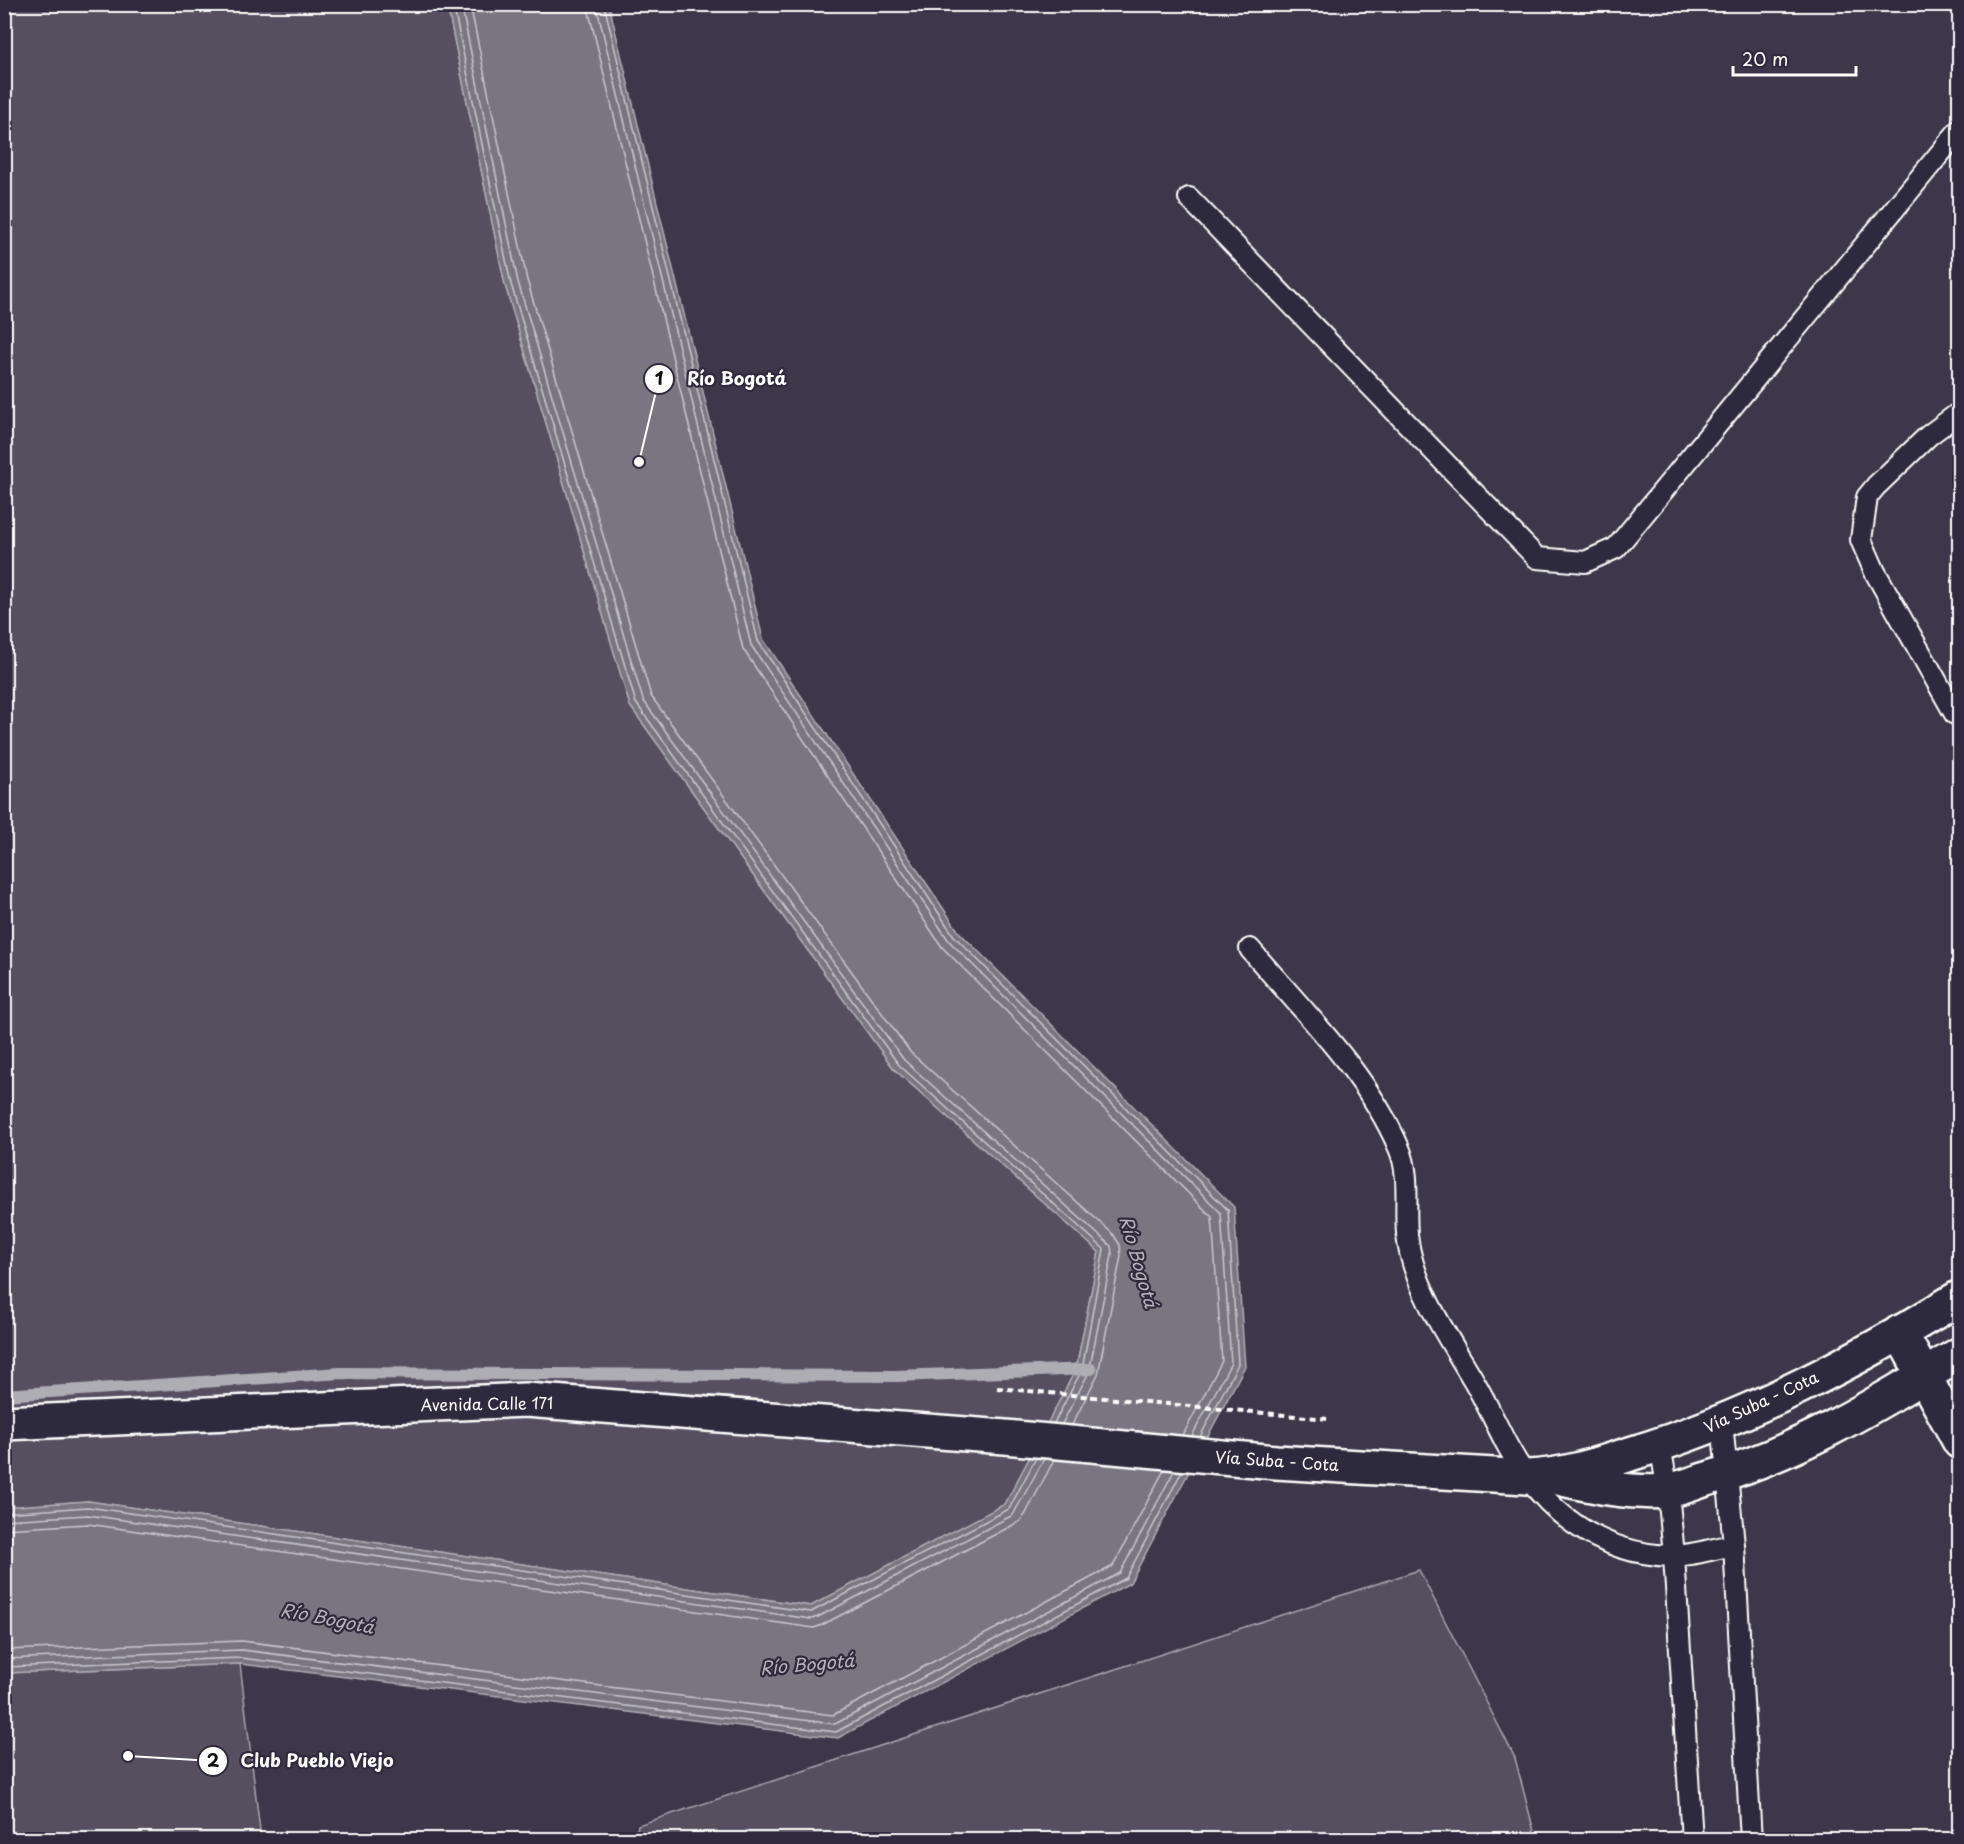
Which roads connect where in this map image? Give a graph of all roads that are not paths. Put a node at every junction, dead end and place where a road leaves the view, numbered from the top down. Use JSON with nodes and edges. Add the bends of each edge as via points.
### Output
{"nodes":[{"id":1,"x":1959,"y":129,"type":"edge"},
{"id":2,"x":1189,"y":198,"type":"dead end"},
{"id":3,"x":1959,"y":412,"type":"edge"},
{"id":4,"x":1955,"y":714,"type":"dead end"},
{"id":5,"x":1250,"y":948,"type":"dead end"},
{"id":6,"x":1959,"y":1297,"type":"edge"},
{"id":7,"x":1900,"y":1332,"type":"junction"},
{"id":8,"x":1959,"y":1354,"type":"edge"},
{"id":9,"x":1924,"y":1376,"type":"junction"},
{"id":10,"x":4,"y":1423,"type":"edge"},
{"id":11,"x":1722,"y":1423,"type":"junction"},
{"id":12,"x":1005,"y":1437,"type":"joint"},
{"id":13,"x":1959,"y":1442,"type":"edge"},
{"id":14,"x":1660,"y":1445,"type":"junction"},
{"id":15,"x":1727,"y":1473,"type":"junction"},
{"id":16,"x":1539,"y":1477,"type":"junction"},
{"id":17,"x":1668,"y":1491,"type":"junction"},
{"id":18,"x":1734,"y":1545,"type":"junction"},
{"id":19,"x":1674,"y":1556,"type":"junction"},
{"id":20,"x":1692,"y":1839,"type":"edge"},
{"id":21,"x":1751,"y":1839,"type":"edge"}],
"edges":[{"from":1,"to":2,"type":"lane","via":[[1616,549],[1585,562],[1537,558]]},
{"from":3,"to":4,"type":"lane","via":[[1928,436],[1867,497],[1861,540]]},
{"from":5,"to":16,"type":"lane","via":[[1352,1068],[1401,1149],[1408,1242],[1419,1279],[1508,1446]]},
{"from":6,"to":7,"type":"main road","name":"Vía Suba - Cota"},
{"from":7,"to":9,"type":"main road"},
{"from":7,"to":11,"type":"main road","name":"Vía Suba - Cota"},
{"from":8,"to":9,"type":"main road","name":"Vía Suba - Cota"},
{"from":9,"to":13,"type":"main road"},
{"from":9,"to":15,"type":"main road","name":"Vía Suba - Cota","via":[[1830,1430]]},
{"from":10,"to":12,"type":"main road","name":"Avenida Calle 171","via":[[526,1400]]},
{"from":11,"to":14,"type":"main road","name":"Vía Suba - Cota"},
{"from":11,"to":15,"type":"lane"},
{"from":12,"to":16,"type":"main road","name":"Vía Suba - Cota","via":[[1276,1462]]},
{"from":14,"to":16,"type":"main road","name":"Vía Suba - Cota"},
{"from":14,"to":17,"type":"lane"},
{"from":15,"to":17,"type":"main road","name":"Vía Suba - Cota"},
{"from":15,"to":18,"type":"lane"},
{"from":16,"to":17,"type":"main road","name":"Vía Suba - Cota","via":[[1618,1491]]},
{"from":16,"to":19,"type":"lane","via":[[1556,1511],[1590,1535],[1630,1551]]},
{"from":17,"to":19,"type":"lane"},
{"from":18,"to":19,"type":"lane"},
{"from":18,"to":21,"type":"lane"},
{"from":19,"to":20,"type":"lane"}]}
